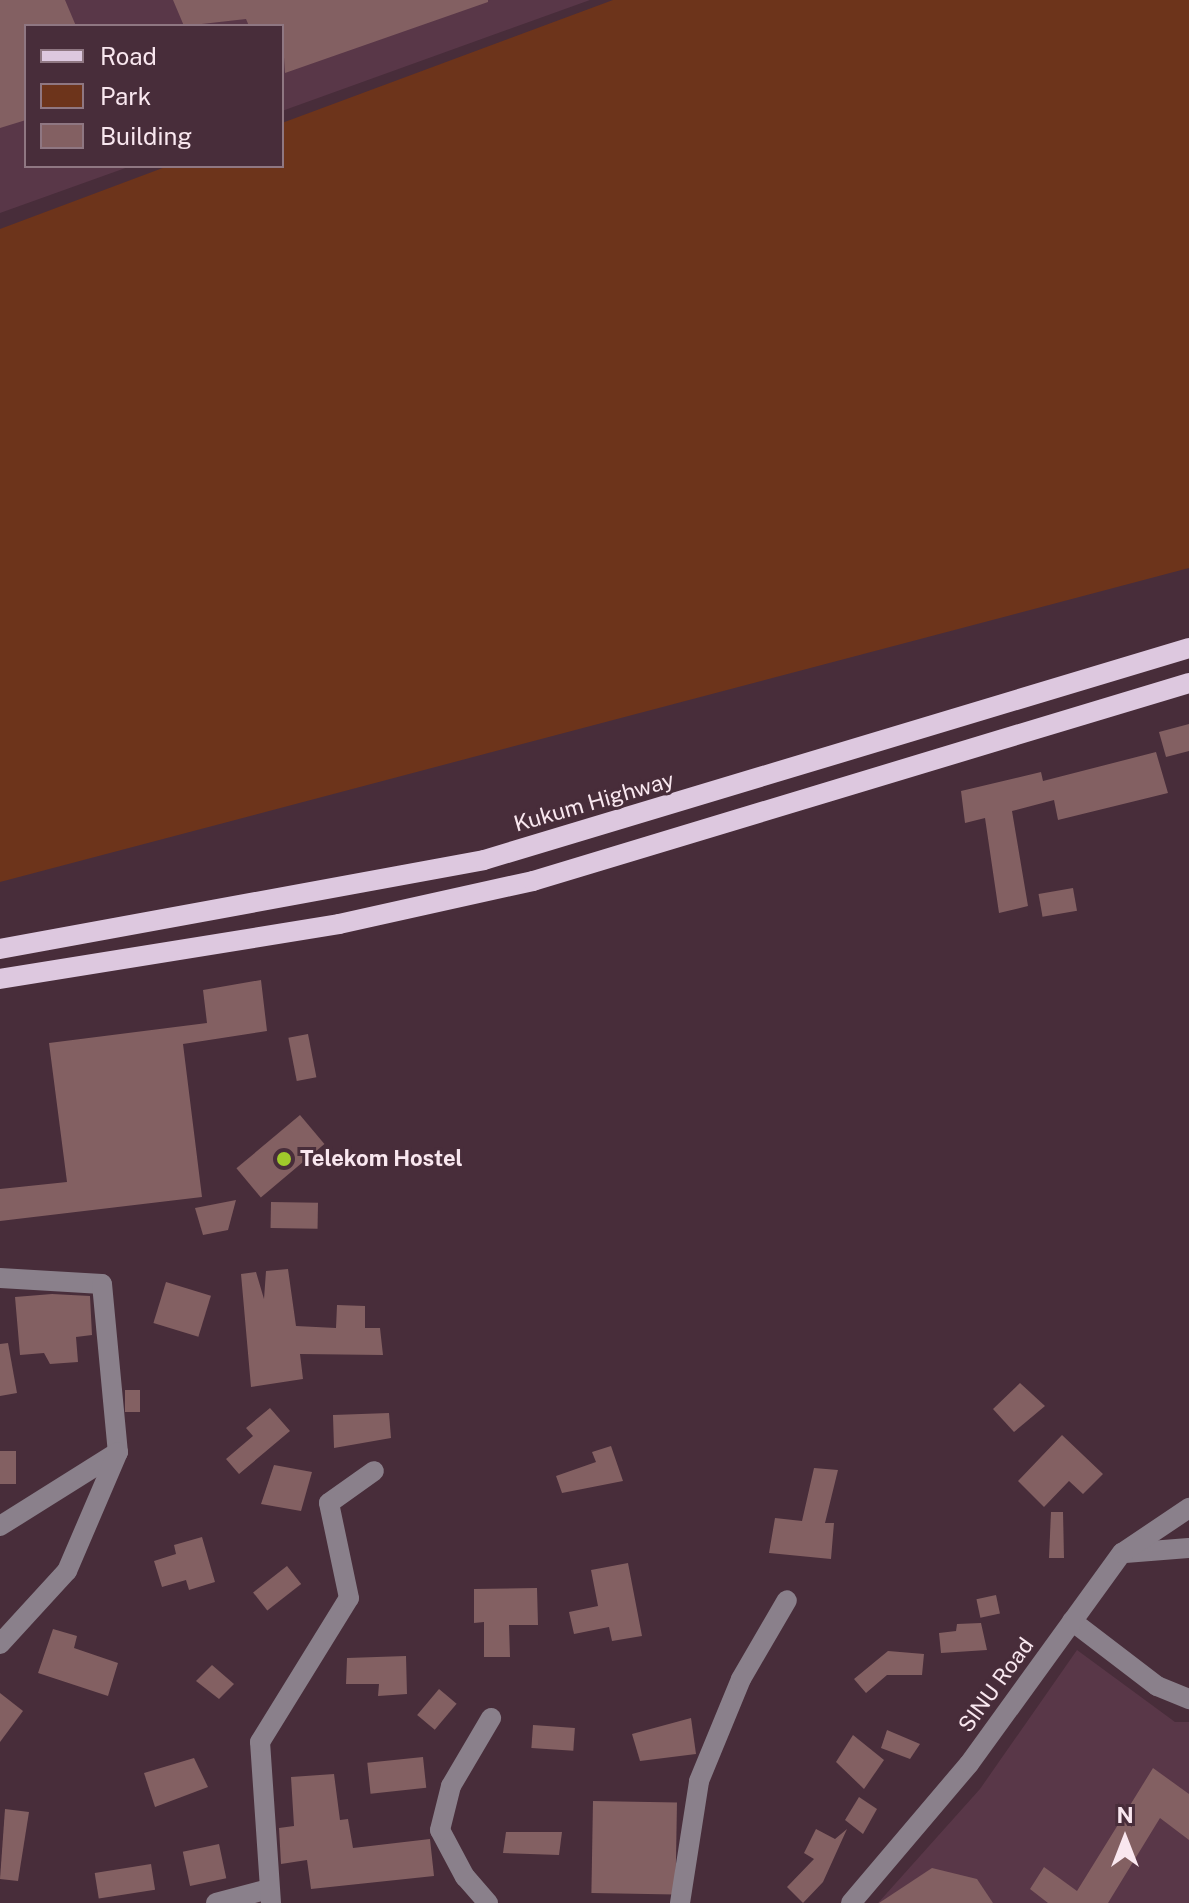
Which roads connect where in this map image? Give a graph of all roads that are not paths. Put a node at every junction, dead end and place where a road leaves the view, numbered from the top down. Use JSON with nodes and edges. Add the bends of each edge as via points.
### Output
{"nodes":[{"id":1,"x":1189,"y":648,"type":"edge"},
{"id":2,"x":1189,"y":683,"type":"edge"},
{"id":3,"x":0,"y":949,"type":"edge"},
{"id":4,"x":0,"y":979,"type":"edge"},
{"id":5,"x":0,"y":1278,"type":"edge"},
{"id":6,"x":118,"y":1452,"type":"junction"},
{"id":7,"x":374,"y":1471,"type":"dead end"},
{"id":8,"x":1189,"y":1508,"type":"edge"},
{"id":9,"x":0,"y":1526,"type":"edge"},
{"id":10,"x":1189,"y":1548,"type":"edge"},
{"id":11,"x":1122,"y":1553,"type":"junction"},
{"id":12,"x":787,"y":1600,"type":"dead end"},
{"id":13,"x":1072,"y":1621,"type":"junction"},
{"id":14,"x":0,"y":1644,"type":"edge"},
{"id":15,"x":1189,"y":1699,"type":"edge"},
{"id":16,"x":491,"y":1718,"type":"dead end"},
{"id":17,"x":270,"y":1896,"type":"edge"},
{"id":18,"x":216,"y":1903,"type":"edge"},
{"id":19,"x":488,"y":1903,"type":"edge"},
{"id":20,"x":680,"y":1903,"type":"edge"},
{"id":21,"x":851,"y":1903,"type":"edge"}],
"edges":[{"from":1,"to":3,"type":"main road","name":"Kukum Highway","via":[[484,860]]},
{"from":2,"to":4,"type":"main road","via":[[533,881],[339,924]]},
{"from":5,"to":6,"type":"street","via":[[102,1284]]},
{"from":6,"to":9,"type":"street"},
{"from":6,"to":14,"type":"street","via":[[67,1571]]},
{"from":7,"to":17,"type":"street","via":[[329,1503],[349,1598],[260,1742]]},
{"from":8,"to":11,"type":"street","name":"SINU Road"},
{"from":10,"to":11,"type":"street"},
{"from":11,"to":13,"type":"street","name":"SINU Road"},
{"from":12,"to":20,"type":"street","via":[[741,1679],[699,1781]]},
{"from":13,"to":15,"type":"street","via":[[1157,1686]]},
{"from":13,"to":21,"type":"street","name":"SINU Road","via":[[969,1764]]},
{"from":16,"to":19,"type":"street","via":[[451,1786],[440,1830],[465,1877]]},
{"from":17,"to":18,"type":"street"}]}
